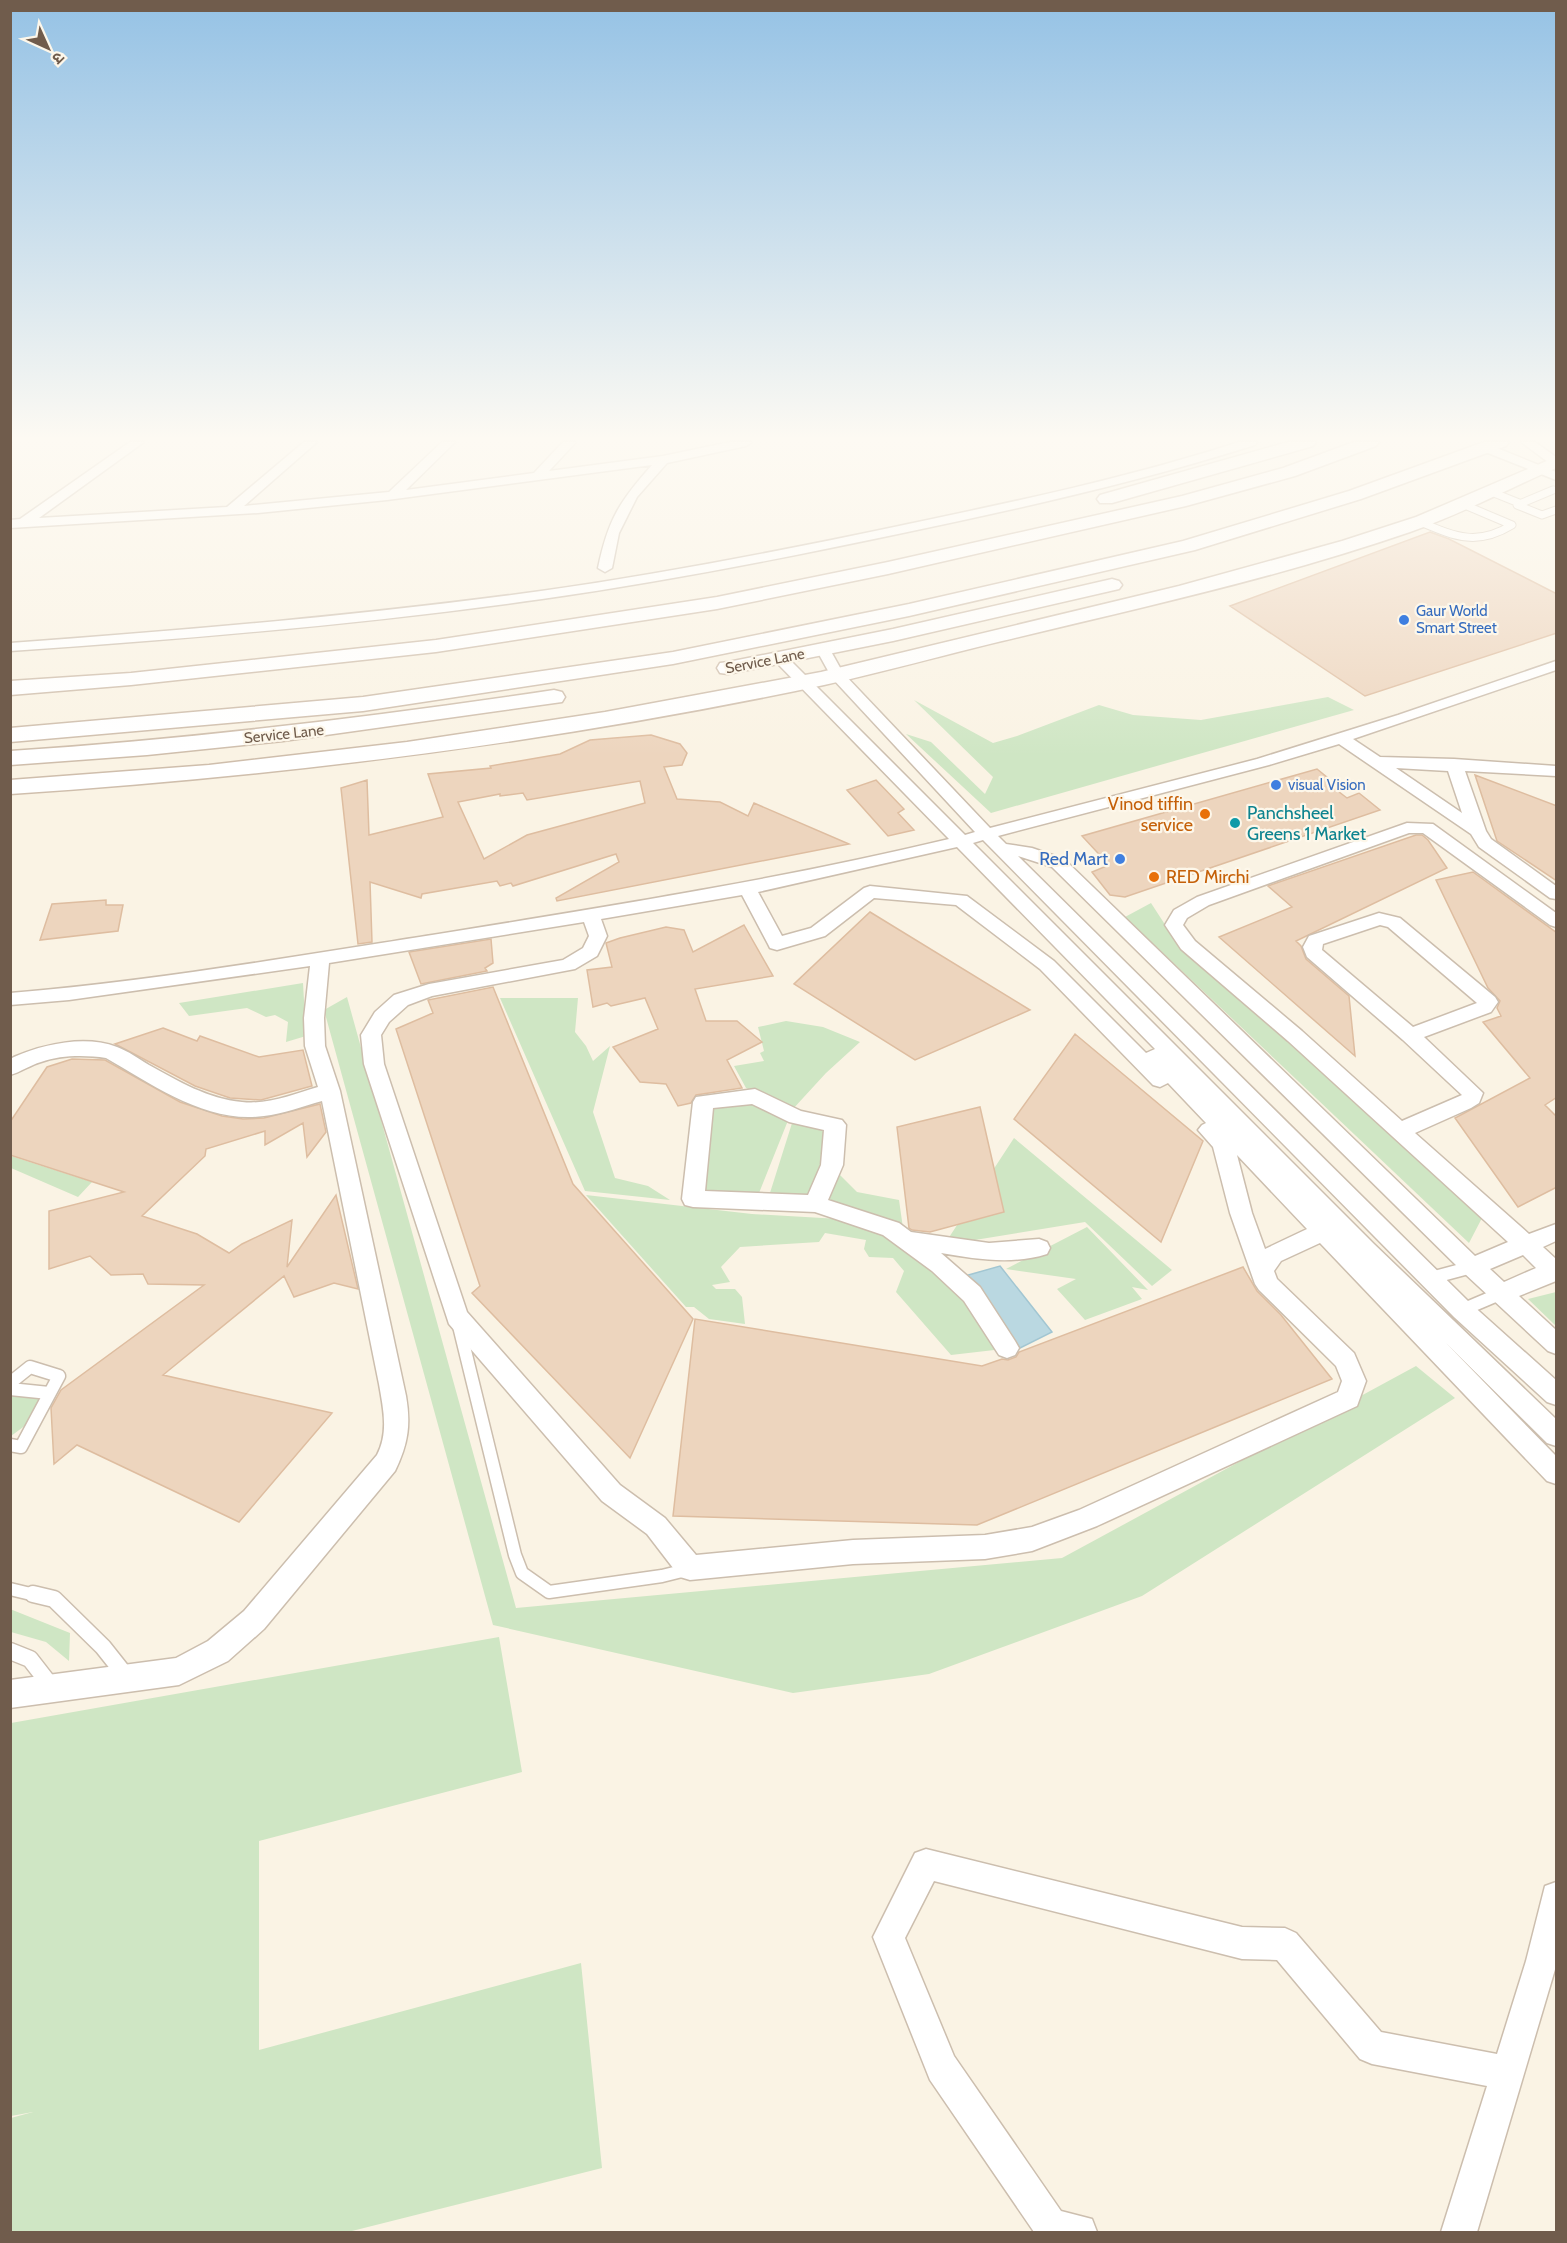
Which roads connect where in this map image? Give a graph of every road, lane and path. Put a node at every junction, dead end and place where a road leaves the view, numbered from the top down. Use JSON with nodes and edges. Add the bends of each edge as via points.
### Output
{"nodes":[{"id":1,"x":609,"y":547,"type":"edge"},
{"id":2,"x":819,"y":547,"type":"edge"},
{"id":3,"x":901,"y":547,"type":"edge"},
{"id":4,"x":1010,"y":547,"type":"edge"},
{"id":5,"x":1177,"y":547,"type":"edge"},
{"id":6,"x":1251,"y":547,"type":"edge"},
{"id":7,"x":1338,"y":547,"type":"edge"},
{"id":8,"x":605,"y":568,"type":"dead end"},
{"id":9,"x":1161,"y":573,"type":"dead end"},
{"id":10,"x":1130,"y":580,"type":"dead end"},
{"id":11,"x":10,"y":647,"type":"edge"},
{"id":12,"x":823,"y":649,"type":"junction"},
{"id":13,"x":780,"y":658,"type":"junction"},
{"id":14,"x":141,"y":659,"type":"dead end"},
{"id":15,"x":1557,"y":665,"type":"edge"},
{"id":16,"x":837,"y":675,"type":"junction"},
{"id":17,"x":803,"y":683,"type":"junction"},
{"id":18,"x":10,"y":688,"type":"edge"},
{"id":19,"x":600,"y":689,"type":"dead end"},
{"id":20,"x":577,"y":693,"type":"dead end"},
{"id":21,"x":10,"y":735,"type":"edge"},
{"id":22,"x":1341,"y":738,"type":"junction"},
{"id":23,"x":10,"y":758,"type":"edge"},
{"id":24,"x":1375,"y":762,"type":"junction"},
{"id":25,"x":1454,"y":764,"type":"junction"},
{"id":26,"x":1557,"y":771,"type":"edge"},
{"id":27,"x":10,"y":787,"type":"edge"},
{"id":28,"x":1477,"y":831,"type":"junction"},
{"id":29,"x":987,"y":835,"type":"junction"},
{"id":30,"x":955,"y":843,"type":"junction"},
{"id":31,"x":1002,"y":849,"type":"junction"},
{"id":32,"x":747,"y":888,"type":"junction"},
{"id":33,"x":1557,"y":894,"type":"edge"},
{"id":34,"x":591,"y":916,"type":"junction"},
{"id":35,"x":1557,"y":921,"type":"edge"},
{"id":36,"x":320,"y":959,"type":"junction"},
{"id":37,"x":10,"y":999,"type":"edge"},
{"id":38,"x":1410,"y":1035,"type":"junction"},
{"id":39,"x":10,"y":1068,"type":"edge"},
{"id":40,"x":330,"y":1091,"type":"junction"},
{"id":41,"x":1399,"y":1131,"type":"junction"},
{"id":42,"x":814,"y":1204,"type":"junction"},
{"id":43,"x":891,"y":1229,"type":"junction"},
{"id":44,"x":1323,"y":1232,"type":"junction"},
{"id":45,"x":1557,"y":1232,"type":"edge"},
{"id":46,"x":1527,"y":1245,"type":"junction"},
{"id":47,"x":1039,"y":1248,"type":"dead end"},
{"id":48,"x":1472,"y":1267,"type":"junction"},
{"id":49,"x":1262,"y":1270,"type":"junction"},
{"id":50,"x":1556,"y":1270,"type":"edge"},
{"id":51,"x":1431,"y":1278,"type":"junction"},
{"id":52,"x":1503,"y":1293,"type":"junction"},
{"id":53,"x":1462,"y":1310,"type":"junction"},
{"id":54,"x":457,"y":1317,"type":"junction"},
{"id":55,"x":1557,"y":1344,"type":"edge"},
{"id":56,"x":1007,"y":1348,"type":"dead end"},
{"id":57,"x":10,"y":1383,"type":"edge"},
{"id":58,"x":10,"y":1389,"type":"edge"},
{"id":59,"x":49,"y":1393,"type":"junction"},
{"id":60,"x":1557,"y":1395,"type":"edge"},
{"id":61,"x":1547,"y":1411,"type":"edge"},
{"id":62,"x":1557,"y":1435,"type":"edge"},
{"id":63,"x":10,"y":1445,"type":"edge"},
{"id":64,"x":1557,"y":1473,"type":"edge"},
{"id":65,"x":690,"y":1568,"type":"junction"},
{"id":66,"x":10,"y":1589,"type":"edge"},
{"id":67,"x":10,"y":1651,"type":"edge"},
{"id":68,"x":128,"y":1678,"type":"junction"},
{"id":69,"x":54,"y":1688,"type":"junction"},
{"id":70,"x":10,"y":1694,"type":"edge"},
{"id":71,"x":1557,"y":1897,"type":"edge"},
{"id":72,"x":1508,"y":2073,"type":"junction"},
{"id":73,"x":1079,"y":2232,"type":"edge"},
{"id":74,"x":1459,"y":2232,"type":"edge"}],
"edges":[{"from":1,"to":8,"type":"street"},
{"from":2,"to":11,"type":"street","via":[[491,602],[296,625]]},
{"from":3,"to":14,"type":"street","via":[[657,596],[397,634]]},
{"from":4,"to":18,"type":"street","via":[[705,604],[436,646]]},
{"from":5,"to":21,"type":"street","via":[[909,610],[673,658],[363,704]]},
{"from":6,"to":9,"type":"street"},
{"from":7,"to":16,"type":"street","via":[[1159,598]]},
{"from":10,"to":12,"type":"street","name":"Service Lane"},
{"from":12,"to":13,"type":"street","name":"Service Lane"},
{"from":12,"to":16,"type":"street"},
{"from":13,"to":17,"type":"street"},
{"from":13,"to":19,"type":"street","name":"Service Lane"},
{"from":15,"to":22,"type":"street"},
{"from":16,"to":17,"type":"street"},
{"from":16,"to":29,"type":"street"},
{"from":17,"to":27,"type":"street","via":[[421,747],[240,768]]},
{"from":17,"to":30,"type":"street"},
{"from":20,"to":23,"type":"street","name":"Service Lane","via":[[297,734]]},
{"from":22,"to":24,"type":"street"},
{"from":22,"to":29,"type":"street"},
{"from":24,"to":25,"type":"street"},
{"from":24,"to":28,"type":"street"},
{"from":25,"to":26,"type":"street"},
{"from":25,"to":28,"type":"street"},
{"from":28,"to":33,"type":"street","via":[[1497,853]]},
{"from":29,"to":30,"type":"street"},
{"from":29,"to":31,"type":"street"},
{"from":30,"to":32,"type":"street"},
{"from":30,"to":44,"type":"street"},
{"from":30,"to":61,"type":"street","via":[[1366,1250]]},
{"from":31,"to":48,"type":"street","via":[[1058,863]]},
{"from":31,"to":51,"type":"street"},
{"from":32,"to":34,"type":"street"},
{"from":32,"to":49,"type":"street","via":[[777,944],[818,932],[870,892],[961,900],[1047,965],[1222,1144]]},
{"from":34,"to":36,"type":"street"},
{"from":34,"to":54,"type":"street","via":[[598,936],[590,952],[568,965],[429,990],[401,1000],[382,1017],[371,1035],[374,1064]]},
{"from":35,"to":41,"type":"street","via":[[1427,828],[1407,828],[1236,888],[1180,914],[1174,925],[1188,945]]},
{"from":36,"to":37,"type":"street"},
{"from":36,"to":40,"type":"street","via":[[315,1046]]},
{"from":38,"to":38,"type":"street","via":[[1314,953],[1316,940],[1387,919],[1488,1002],[1484,1007]]},
{"from":38,"to":41,"type":"street","via":[[1473,1093],[1472,1098]]},
{"from":39,"to":40,"type":"street","via":[[40,1054],[97,1049],[111,1052],[208,1104],[238,1110],[262,1109]]},
{"from":40,"to":68,"type":"street","via":[[391,1384],[397,1419],[396,1445],[386,1463],[254,1620],[218,1651],[179,1671]]},
{"from":41,"to":46,"type":"street"},
{"from":42,"to":42,"type":"street","via":[[693,1199],[703,1102],[755,1096],[796,1117],[835,1125],[832,1165]]},
{"from":42,"to":43,"type":"street"},
{"from":43,"to":47,"type":"street","via":[[912,1241],[934,1245],[989,1252]]},
{"from":43,"to":56,"type":"street","via":[[972,1294]]},
{"from":44,"to":49,"type":"street","via":[[1273,1255]]},
{"from":44,"to":64,"type":"street"},
{"from":45,"to":46,"type":"street"},
{"from":46,"to":48,"type":"street"},
{"from":46,"to":50,"type":"street"},
{"from":48,"to":51,"type":"lane"},
{"from":48,"to":52,"type":"street"},
{"from":49,"to":65,"type":"street","via":[[1267,1284],[1345,1360],[1354,1381],[1348,1399],[1088,1518],[1032,1539],[985,1547],[853,1552]]},
{"from":50,"to":52,"type":"street"},
{"from":51,"to":53,"type":"street"},
{"from":52,"to":53,"type":"lane"},
{"from":52,"to":55,"type":"street"},
{"from":53,"to":60,"type":"street"},
{"from":54,"to":65,"type":"street","via":[[611,1493],[656,1526]]},
{"from":54,"to":65,"type":"lane","via":[[522,1573],[549,1592],[662,1576]]},
{"from":57,"to":59,"type":"lane","via":[[30,1367],[59,1376]]},
{"from":58,"to":59,"type":"lane"},
{"from":59,"to":63,"type":"lane","via":[[21,1447]]},
{"from":61,"to":62,"type":"street"},
{"from":66,"to":68,"type":"lane","via":[[54,1599]]},
{"from":67,"to":69,"type":"lane","via":[[30,1659]]},
{"from":68,"to":69,"type":"street"},
{"from":69,"to":70,"type":"street"},
{"from":71,"to":72,"type":"street"},
{"from":72,"to":73,"type":"street","via":[[1372,2048],[1285,1944],[1242,1942],[926,1864],[889,1937],[942,2068],[1051,2227]]},
{"from":72,"to":74,"type":"street"}]}
